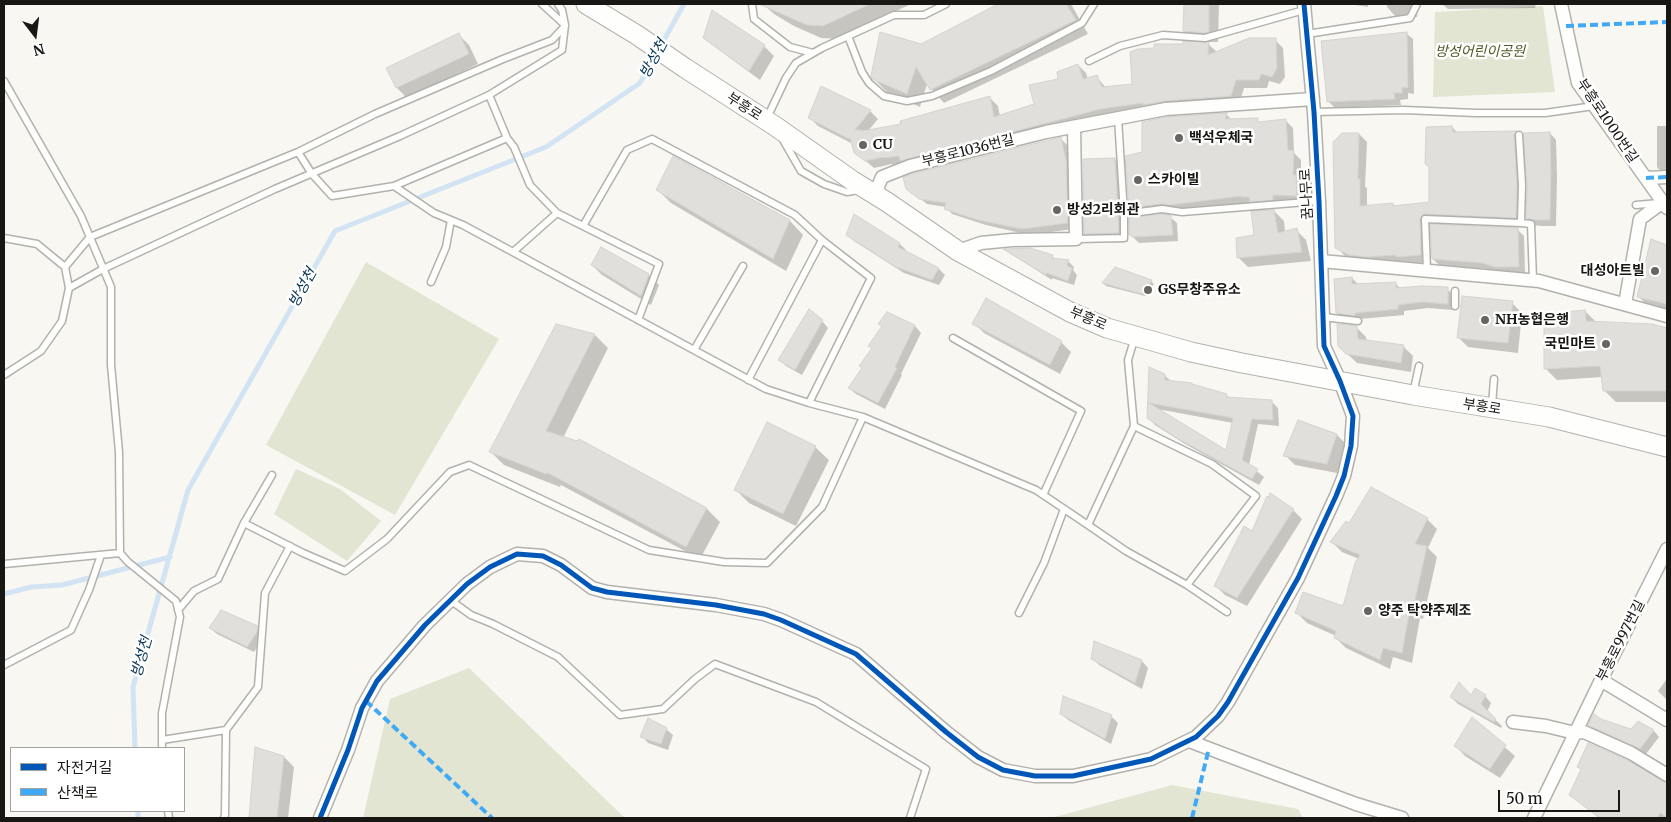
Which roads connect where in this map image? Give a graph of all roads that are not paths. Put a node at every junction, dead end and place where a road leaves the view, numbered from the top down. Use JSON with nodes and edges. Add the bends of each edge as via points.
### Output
{"nodes":[{"id":1,"x":542,"y":4,"type":"edge"},
{"id":2,"x":558,"y":4,"type":"edge"},
{"id":3,"x":586,"y":4,"type":"edge"},
{"id":4,"x":752,"y":4,"type":"edge"},
{"id":5,"x":946,"y":4,"type":"edge"},
{"id":6,"x":1094,"y":4,"type":"edge"},
{"id":7,"x":1417,"y":4,"type":"edge"},
{"id":8,"x":1561,"y":4,"type":"edge"},
{"id":9,"x":1304,"y":7,"type":"edge"},
{"id":10,"x":565,"y":25,"type":"junction"},
{"id":11,"x":1306,"y":34,"type":"junction"},
{"id":12,"x":848,"y":36,"type":"junction"},
{"id":13,"x":813,"y":53,"type":"junction"},
{"id":14,"x":1089,"y":61,"type":"dead end"},
{"id":15,"x":4,"y":81,"type":"edge"},
{"id":16,"x":489,"y":95,"type":"junction"},
{"id":17,"x":1313,"y":99,"type":"junction"},
{"id":18,"x":1594,"y":106,"type":"junction"},
{"id":19,"x":1314,"y":112,"type":"junction"},
{"id":20,"x":1118,"y":118,"type":"junction"},
{"id":21,"x":770,"y":124,"type":"junction"},
{"id":22,"x":1074,"y":127,"type":"junction"},
{"id":23,"x":1519,"y":135,"type":"dead end"},
{"id":24,"x":506,"y":138,"type":"junction"},
{"id":25,"x":298,"y":152,"type":"junction"},
{"id":26,"x":312,"y":174,"type":"junction"},
{"id":27,"x":1667,"y":177,"type":"edge"},
{"id":28,"x":1646,"y":178,"type":"junction"},
{"id":29,"x":394,"y":186,"type":"junction"},
{"id":30,"x":870,"y":192,"type":"junction"},
{"id":31,"x":1319,"y":201,"type":"junction"},
{"id":32,"x":1636,"y":204,"type":"dead end"},
{"id":33,"x":1665,"y":205,"type":"edge"},
{"id":34,"x":557,"y":213,"type":"junction"},
{"id":35,"x":1124,"y":214,"type":"junction"},
{"id":36,"x":451,"y":220,"type":"junction"},
{"id":37,"x":1521,"y":223,"type":"junction"},
{"id":38,"x":583,"y":226,"type":"junction"},
{"id":39,"x":90,"y":237,"type":"junction"},
{"id":40,"x":4,"y":238,"type":"edge"},
{"id":41,"x":1076,"y":239,"type":"junction"},
{"id":42,"x":822,"y":240,"type":"junction"},
{"id":43,"x":958,"y":251,"type":"junction"},
{"id":44,"x":513,"y":252,"type":"junction"},
{"id":45,"x":1321,"y":261,"type":"junction"},
{"id":46,"x":742,"y":266,"type":"dead end"},
{"id":47,"x":65,"y":267,"type":"junction"},
{"id":48,"x":104,"y":269,"type":"junction"},
{"id":49,"x":1427,"y":270,"type":"junction"},
{"id":50,"x":1533,"y":280,"type":"junction"},
{"id":51,"x":431,"y":282,"type":"dead end"},
{"id":52,"x":69,"y":288,"type":"junction"},
{"id":53,"x":1455,"y":291,"type":"dead end"},
{"id":54,"x":1625,"y":304,"type":"junction"},
{"id":55,"x":1455,"y":306,"type":"dead end"},
{"id":56,"x":1667,"y":316,"type":"edge"},
{"id":57,"x":1323,"y":317,"type":"junction"},
{"id":58,"x":638,"y":320,"type":"junction"},
{"id":59,"x":1358,"y":321,"type":"dead end"},
{"id":60,"x":1136,"y":336,"type":"junction"},
{"id":61,"x":953,"y":338,"type":"dead end"},
{"id":62,"x":694,"y":350,"type":"junction"},
{"id":63,"x":1418,"y":366,"type":"dead end"},
{"id":64,"x":4,"y":376,"type":"edge"},
{"id":65,"x":1494,"y":379,"type":"dead end"},
{"id":66,"x":748,"y":380,"type":"junction"},
{"id":67,"x":1340,"y":381,"type":"junction"},
{"id":68,"x":1413,"y":395,"type":"junction"},
{"id":69,"x":809,"y":403,"type":"junction"},
{"id":70,"x":1491,"y":409,"type":"junction"},
{"id":71,"x":863,"y":417,"type":"junction"},
{"id":72,"x":1134,"y":426,"type":"junction"},
{"id":73,"x":1667,"y":447,"type":"edge"},
{"id":74,"x":272,"y":475,"type":"dead end"},
{"id":75,"x":1043,"y":495,"type":"junction"},
{"id":76,"x":1064,"y":508,"type":"junction"},
{"id":77,"x":244,"y":524,"type":"junction"},
{"id":78,"x":1088,"y":525,"type":"junction"},
{"id":79,"x":290,"y":546,"type":"junction"},
{"id":80,"x":1667,"y":549,"type":"edge"},
{"id":81,"x":120,"y":553,"type":"junction"},
{"id":82,"x":101,"y":555,"type":"junction"},
{"id":83,"x":4,"y":564,"type":"edge"},
{"id":84,"x":1187,"y":585,"type":"junction"},
{"id":85,"x":450,"y":600,"type":"junction"},
{"id":86,"x":178,"y":610,"type":"junction"},
{"id":87,"x":1226,"y":612,"type":"dead end"},
{"id":88,"x":1019,"y":613,"type":"dead end"},
{"id":89,"x":4,"y":665,"type":"edge"},
{"id":90,"x":1601,"y":680,"type":"junction"},
{"id":91,"x":1667,"y":720,"type":"edge"},
{"id":92,"x":1513,"y":722,"type":"dead end"},
{"id":93,"x":226,"y":730,"type":"junction"},
{"id":94,"x":1575,"y":733,"type":"junction"},
{"id":95,"x":162,"y":740,"type":"junction"},
{"id":96,"x":1189,"y":741,"type":"junction"},
{"id":97,"x":162,"y":747,"type":"edge"},
{"id":98,"x":1667,"y":775,"type":"edge"},
{"id":99,"x":224,"y":818,"type":"edge"},
{"id":100,"x":320,"y":818,"type":"edge"},
{"id":101,"x":910,"y":818,"type":"edge"},
{"id":102,"x":1402,"y":818,"type":"edge"},
{"id":103,"x":1534,"y":818,"type":"edge"}],
"edges":[{"from":1,"to":10,"type":"lane"},
{"from":2,"to":10,"type":"lane"},
{"from":3,"to":21,"type":"main road","name":"부흥로"},
{"from":4,"to":13,"type":"lane","via":[[754,19],[790,47]]},
{"from":5,"to":12,"type":"lane","via":[[924,15],[894,15]]},
{"from":6,"to":12,"type":"lane","via":[[1082,23],[991,71],[932,96],[907,101],[884,96],[869,83]]},
{"from":7,"to":11,"type":"lane","via":[[1410,18]]},
{"from":8,"to":18,"type":"street","name":"부흥로1000번길","via":[[1578,83]]},
{"from":9,"to":11,"type":"street","name":"꿈나무로"},
{"from":9,"to":14,"type":"lane","via":[[1205,38],[1163,35],[1120,46]]},
{"from":10,"to":16,"type":"lane","via":[[562,50]]},
{"from":10,"to":25,"type":"lane","via":[[552,40],[375,114]]},
{"from":11,"to":17,"type":"street","name":"꿈나무로"},
{"from":12,"to":13,"type":"lane"},
{"from":13,"to":21,"type":"lane","via":[[796,63],[786,78]]},
{"from":15,"to":39,"type":"lane"},
{"from":16,"to":24,"type":"lane"},
{"from":16,"to":26,"type":"lane"},
{"from":17,"to":19,"type":"street","name":"꿈나무로"},
{"from":17,"to":20,"type":"street","name":"부흥로1036번길","via":[[1166,109]]},
{"from":18,"to":19,"type":"lane","via":[[1545,113]]},
{"from":18,"to":28,"type":"street","name":"부흥로1000번길"},
{"from":19,"to":31,"type":"street","name":"꿈나무로"},
{"from":20,"to":22,"type":"street","name":"부흥로1036번길"},
{"from":20,"to":35,"type":"lane"},
{"from":21,"to":30,"type":"main road","name":"부흥로"},
{"from":22,"to":30,"type":"street","name":"부흥로1036번길","via":[[910,166],[882,177]]},
{"from":22,"to":41,"type":"street"},
{"from":23,"to":37,"type":"lane"},
{"from":24,"to":29,"type":"lane"},
{"from":24,"to":34,"type":"lane","via":[[514,147],[530,185]]},
{"from":25,"to":26,"type":"lane"},
{"from":25,"to":39,"type":"lane"},
{"from":26,"to":29,"type":"lane","via":[[332,196]]},
{"from":26,"to":48,"type":"lane"},
{"from":27,"to":28,"type":"street","name":"부흥로1000번길"},
{"from":28,"to":33,"type":"street","name":"부흥로1000번길"},
{"from":29,"to":36,"type":"lane","via":[[434,213]]},
{"from":30,"to":43,"type":"main road","name":"부흥로"},
{"from":31,"to":35,"type":"lane","name":"꿈나무로"},
{"from":31,"to":45,"type":"street","name":"꿈나무로"},
{"from":32,"to":33,"type":"lane"},
{"from":33,"to":54,"type":"street","via":[[1640,218],[1630,251]]},
{"from":34,"to":38,"type":"lane"},
{"from":34,"to":44,"type":"lane"},
{"from":35,"to":41,"type":"lane","via":[[1124,238]]},
{"from":36,"to":44,"type":"lane"},
{"from":36,"to":51,"type":"lane","via":[[446,247]]},
{"from":37,"to":49,"type":"lane","via":[[1425,219]]},
{"from":37,"to":50,"type":"lane","via":[[1531,224]]},
{"from":38,"to":42,"type":"lane","via":[[627,150],[652,139],[795,215]]},
{"from":38,"to":58,"type":"lane","via":[[659,264]]},
{"from":39,"to":47,"type":"lane"},
{"from":39,"to":48,"type":"lane"},
{"from":40,"to":47,"type":"lane","via":[[37,244]]},
{"from":41,"to":43,"type":"street","via":[[981,243]]},
{"from":42,"to":66,"type":"lane"},
{"from":42,"to":69,"type":"lane","via":[[871,278]]},
{"from":43,"to":60,"type":"main road","name":"부흥로","via":[[1070,312]]},
{"from":44,"to":58,"type":"lane"},
{"from":45,"to":49,"type":"street"},
{"from":45,"to":57,"type":"street","name":"꿈나무로"},
{"from":46,"to":62,"type":"lane"},
{"from":47,"to":52,"type":"lane"},
{"from":48,"to":52,"type":"lane"},
{"from":48,"to":81,"type":"lane","via":[[111,287],[111,366],[119,452]]},
{"from":49,"to":50,"type":"street"},
{"from":50,"to":54,"type":"street"},
{"from":52,"to":64,"type":"lane","via":[[62,321],[41,351]]},
{"from":53,"to":55,"type":"lane"},
{"from":54,"to":56,"type":"street"},
{"from":57,"to":59,"type":"lane"},
{"from":57,"to":67,"type":"street","name":"꿈나무로","via":[[1324,346]]},
{"from":58,"to":62,"type":"lane"},
{"from":60,"to":67,"type":"main road","name":"부흥로","via":[[1191,352]]},
{"from":60,"to":72,"type":"lane","via":[[1128,360]]},
{"from":61,"to":75,"type":"lane","via":[[1081,411]]},
{"from":62,"to":66,"type":"lane"},
{"from":63,"to":68,"type":"lane"},
{"from":65,"to":70,"type":"lane"},
{"from":66,"to":69,"type":"lane"},
{"from":67,"to":68,"type":"main road","name":"부흥로"},
{"from":67,"to":96,"type":"street","name":"꿈나무로","via":[[1353,416],[1348,461],[1336,496],[1298,578],[1228,702],[1218,716]]},
{"from":68,"to":70,"type":"main road","name":"부흥로"},
{"from":69,"to":71,"type":"lane"},
{"from":70,"to":73,"type":"main road","name":"부흥로","via":[[1549,418]]},
{"from":71,"to":75,"type":"lane"},
{"from":71,"to":79,"type":"lane","via":[[822,507],[767,563],[724,562],[649,550],[469,466],[450,472],[387,539],[345,571]]},
{"from":72,"to":78,"type":"lane"},
{"from":72,"to":84,"type":"lane","via":[[1212,464],[1256,496]]},
{"from":74,"to":77,"type":"lane"},
{"from":75,"to":76,"type":"lane"},
{"from":76,"to":78,"type":"lane"},
{"from":76,"to":88,"type":"lane","via":[[1044,563]]},
{"from":77,"to":79,"type":"lane"},
{"from":77,"to":86,"type":"lane","via":[[218,580],[194,592]]},
{"from":78,"to":84,"type":"lane","via":[[1126,551]]},
{"from":79,"to":93,"type":"lane","via":[[264,593],[258,687]]},
{"from":80,"to":90,"type":"street","name":"부흥로997번길"},
{"from":81,"to":82,"type":"lane"},
{"from":81,"to":86,"type":"lane","via":[[176,601]]},
{"from":82,"to":83,"type":"lane"},
{"from":82,"to":89,"type":"lane","via":[[71,630]]},
{"from":84,"to":87,"type":"lane"},
{"from":85,"to":96,"type":"street","name":"꿈나무로","via":[[490,567],[517,554],[543,556],[592,588],[607,592],[764,614],[856,654],[965,747],[1003,770],[1035,776],[1073,776],[1151,760]]},
{"from":85,"to":100,"type":"street","name":"꿈나무로","via":[[377,681],[362,708]]},
{"from":85,"to":101,"type":"lane","via":[[471,616],[558,657],[620,715],[663,710],[715,664],[816,702],[926,769]]},
{"from":86,"to":95,"type":"lane","via":[[180,617],[162,714]]},
{"from":90,"to":91,"type":"street"},
{"from":90,"to":94,"type":"street","name":"부흥로997번길"},
{"from":92,"to":94,"type":"street"},
{"from":93,"to":95,"type":"lane"},
{"from":93,"to":99,"type":"lane"},
{"from":94,"to":98,"type":"street","via":[[1584,732],[1631,753]]},
{"from":94,"to":103,"type":"street","name":"부흥로997번길"},
{"from":95,"to":97,"type":"lane"},
{"from":96,"to":102,"type":"street"}]}
